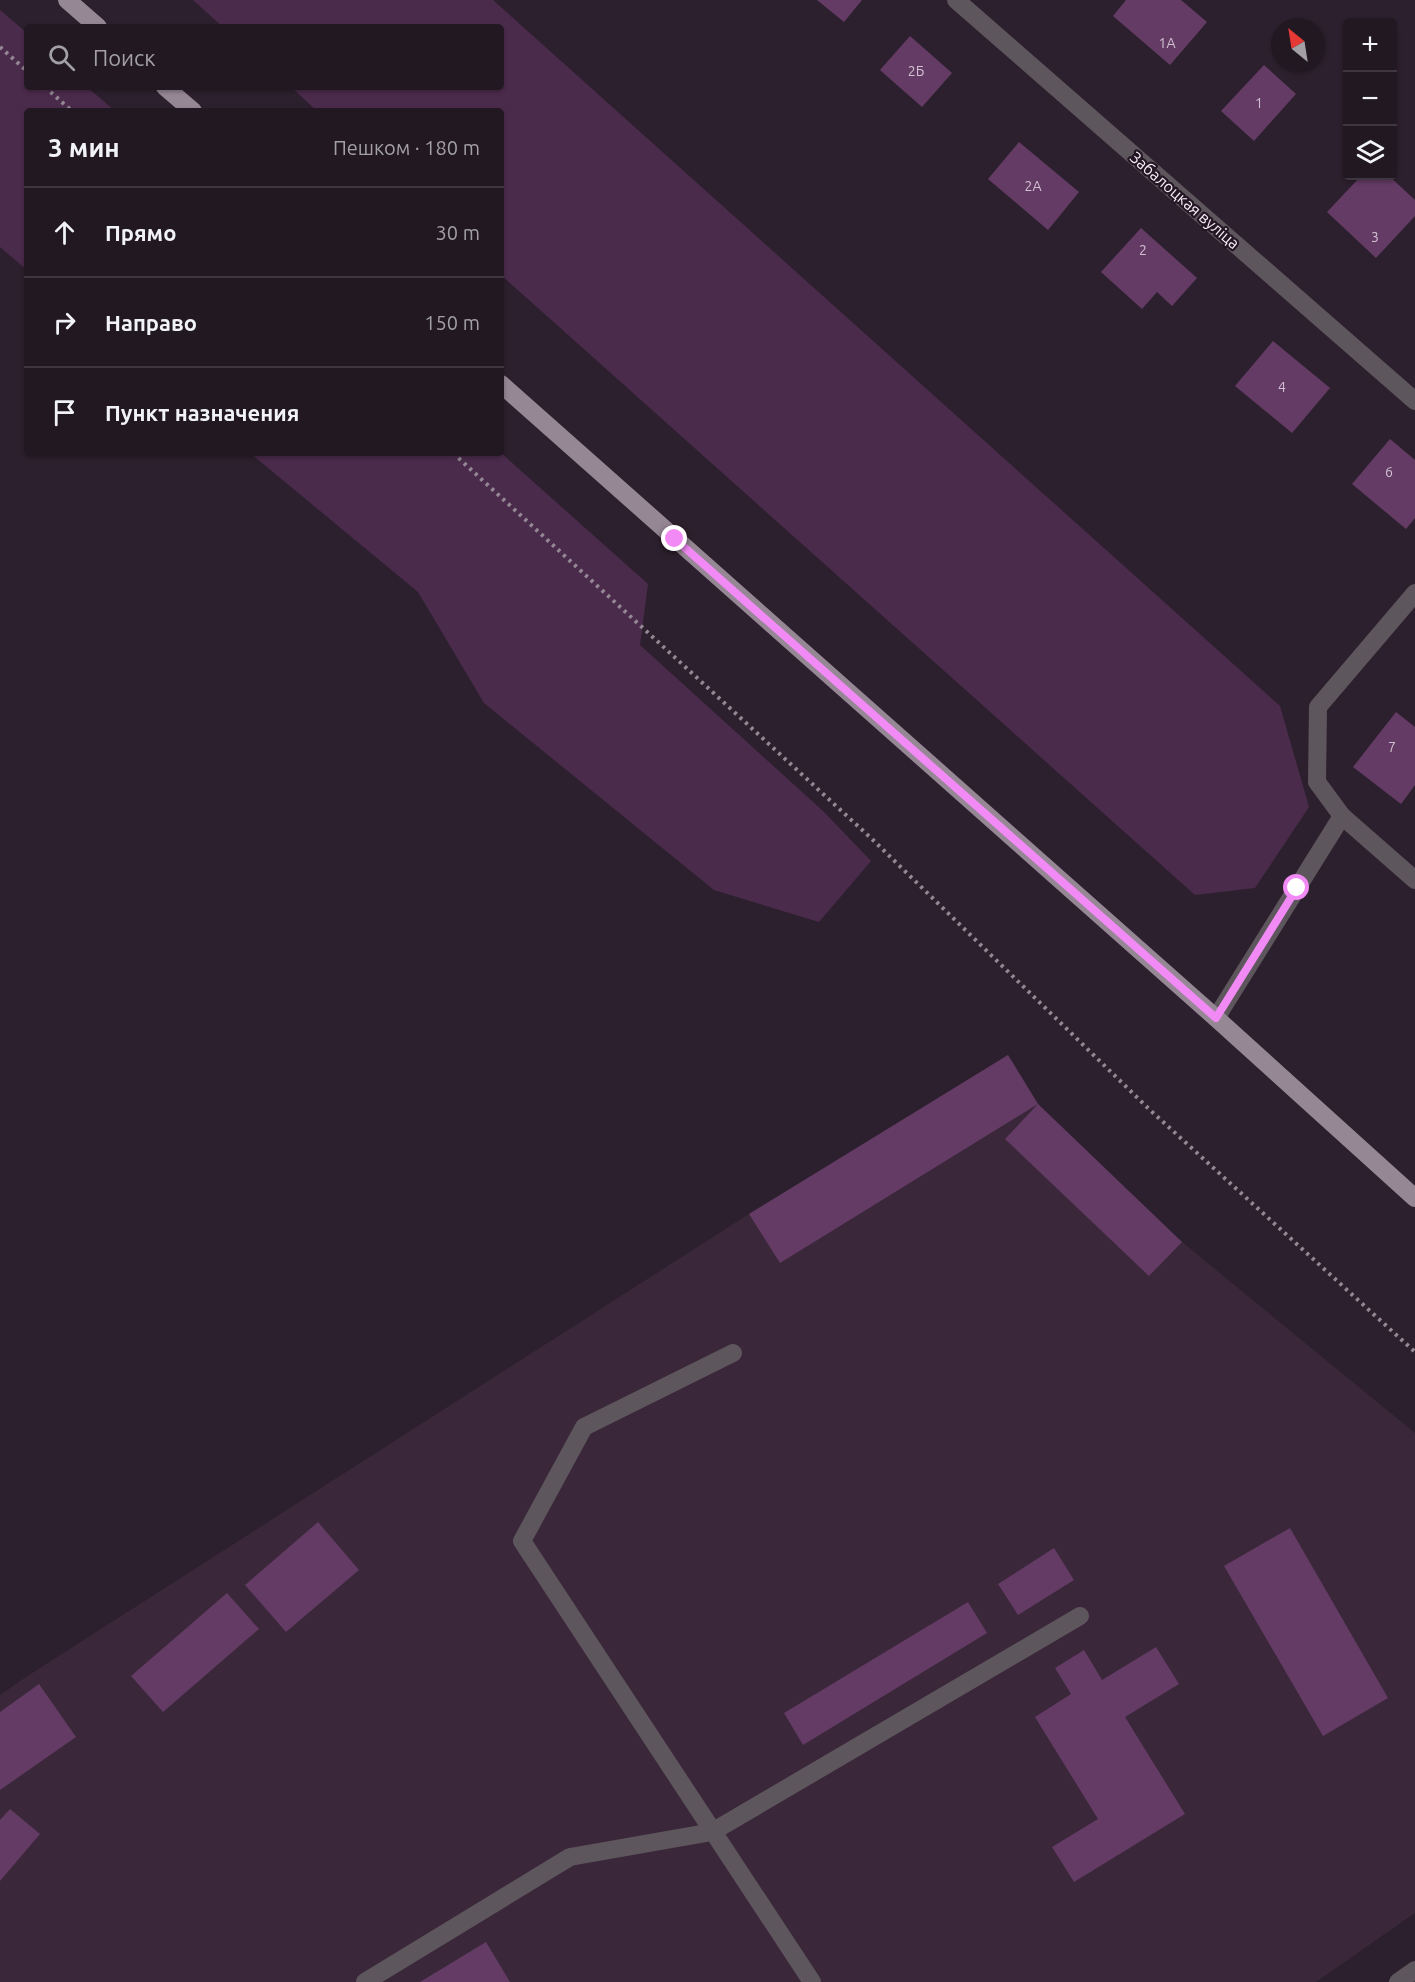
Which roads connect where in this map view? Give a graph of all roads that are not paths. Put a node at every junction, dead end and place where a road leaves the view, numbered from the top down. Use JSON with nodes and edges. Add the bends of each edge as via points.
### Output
{"nodes":[{"id":1,"x":67,"y":0,"type":"edge"},
{"id":2,"x":956,"y":0,"type":"edge"},
{"id":3,"x":95,"y":24,"type":"edge"},
{"id":4,"x":168,"y":90,"type":"edge"},
{"id":5,"x":190,"y":108,"type":"edge"},
{"id":6,"x":504,"y":387,"type":"edge"},
{"id":7,"x":1415,"y":401,"type":"edge"},
{"id":8,"x":1415,"y":593,"type":"edge"},
{"id":9,"x":1342,"y":816,"type":"junction"},
{"id":10,"x":1415,"y":880,"type":"edge"},
{"id":11,"x":1216,"y":1018,"type":"junction"},
{"id":12,"x":1415,"y":1198,"type":"edge"},
{"id":13,"x":733,"y":1353,"type":"dead end"},
{"id":14,"x":1080,"y":1616,"type":"dead end"},
{"id":15,"x":712,"y":1832,"type":"junction"},
{"id":16,"x":1415,"y":1970,"type":"edge"},
{"id":17,"x":365,"y":1982,"type":"edge"},
{"id":18,"x":812,"y":1982,"type":"edge"},
{"id":19,"x":1398,"y":1982,"type":"edge"}],
"edges":[{"from":1,"to":3,"type":"main road"},
{"from":2,"to":7,"type":"street","name":"Забалоцкая вуліца"},
{"from":4,"to":5,"type":"main road"},
{"from":6,"to":11,"type":"main road"},
{"from":8,"to":9,"type":"street","via":[[1318,707],[1317,782]]},
{"from":9,"to":10,"type":"street"},
{"from":9,"to":11,"type":"street"},
{"from":11,"to":12,"type":"main road"},
{"from":13,"to":15,"type":"street","via":[[584,1427],[522,1540]]},
{"from":14,"to":15,"type":"street"},
{"from":15,"to":17,"type":"street","via":[[570,1857]]},
{"from":15,"to":18,"type":"street"},
{"from":16,"to":19,"type":"street"}]}
